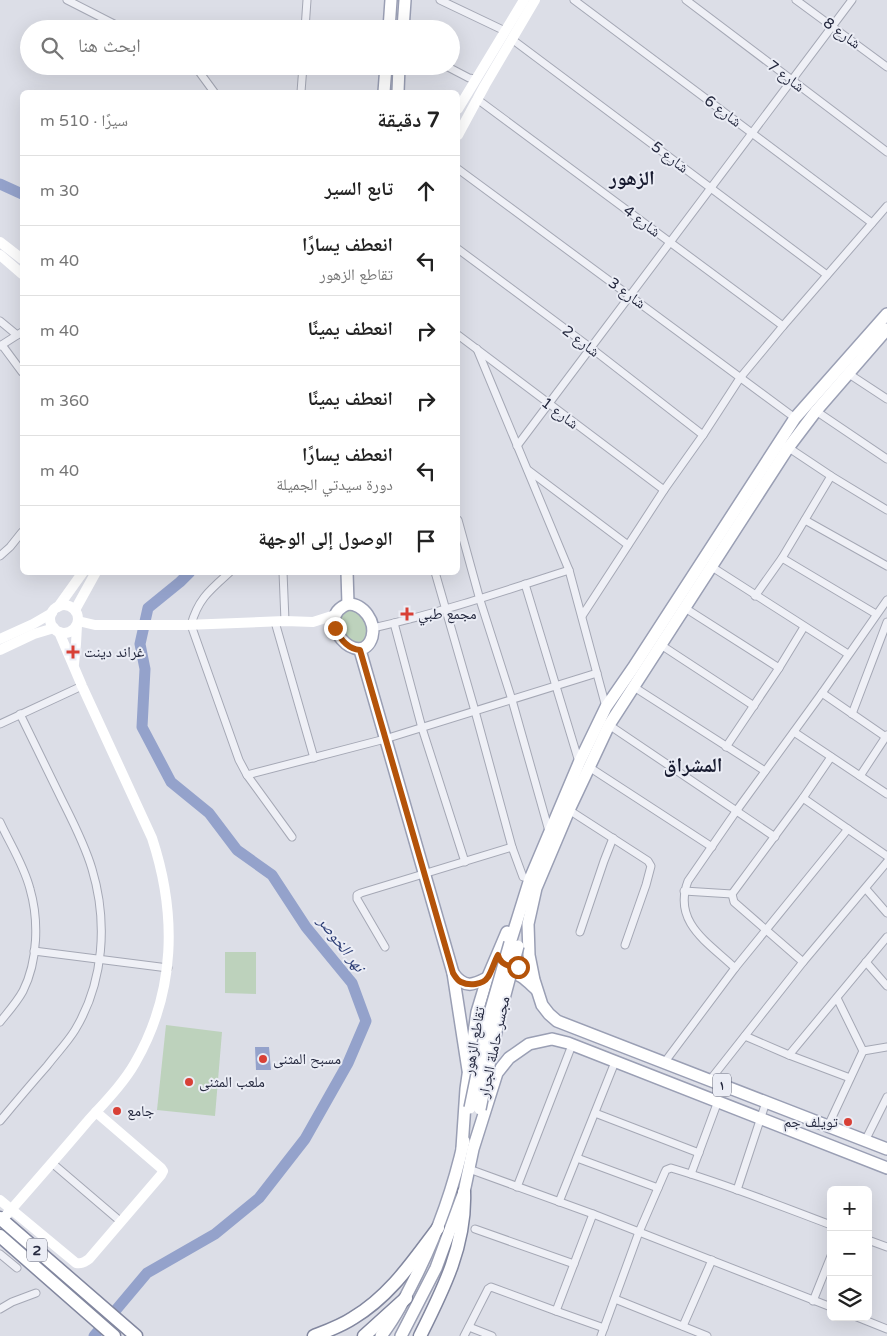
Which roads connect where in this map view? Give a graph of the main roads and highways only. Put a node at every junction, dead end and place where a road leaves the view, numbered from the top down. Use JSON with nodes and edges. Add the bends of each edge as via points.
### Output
{"nodes":[{"id":1,"x":390,"y":0,"type":"edge"},
{"id":2,"x":405,"y":0,"type":"edge"},
{"id":3,"x":389,"y":20,"type":"edge"},
{"id":4,"x":403,"y":20,"type":"edge"},
{"id":5,"x":385,"y":75,"type":"edge"},
{"id":6,"x":399,"y":75,"type":"edge"},
{"id":7,"x":384,"y":90,"type":"edge"},
{"id":8,"x":398,"y":90,"type":"edge"},
{"id":9,"x":887,"y":314,"type":"edge"},
{"id":10,"x":887,"y":329,"type":"edge"},
{"id":11,"x":784,"y":445,"type":"junction"},
{"id":12,"x":347,"y":575,"type":"edge"},
{"id":13,"x":348,"y":604,"type":"junction"},
{"id":14,"x":360,"y":650,"type":"junction"},
{"id":15,"x":584,"y":765,"type":"junction"},
{"id":16,"x":531,"y":884,"type":"junction"},
{"id":17,"x":498,"y":955,"type":"junction"},
{"id":18,"x":530,"y":963,"type":"junction"},
{"id":19,"x":453,"y":973,"type":"junction"},
{"id":20,"x":487,"y":979,"type":"junction"},
{"id":21,"x":536,"y":990,"type":"junction"},
{"id":22,"x":468,"y":1070,"type":"junction"},
{"id":23,"x":497,"y":1073,"type":"junction"},
{"id":24,"x":466,"y":1089,"type":"junction"},
{"id":25,"x":490,"y":1092,"type":"junction"},
{"id":26,"x":467,"y":1148,"type":"junction"},
{"id":27,"x":887,"y":1149,"type":"edge"},
{"id":28,"x":887,"y":1168,"type":"edge"},
{"id":29,"x":464,"y":1192,"type":"junction"},
{"id":30,"x":1,"y":1219,"type":"edge"},
{"id":31,"x":438,"y":1228,"type":"junction"},
{"id":32,"x":0,"y":1236,"type":"edge"},
{"id":33,"x":406,"y":1298,"type":"junction"},
{"id":34,"x":114,"y":1336,"type":"edge"},
{"id":35,"x":136,"y":1336,"type":"edge"},
{"id":36,"x":314,"y":1336,"type":"edge"},
{"id":37,"x":364,"y":1336,"type":"edge"},
{"id":38,"x":381,"y":1336,"type":"edge"},
{"id":39,"x":401,"y":1336,"type":"edge"},
{"id":40,"x":420,"y":1336,"type":"edge"}],
"edges":[{"from":1,"to":3,"type":"main road"},
{"from":2,"to":4,"type":"main road"},
{"from":5,"to":7,"type":"main road"},
{"from":6,"to":8,"type":"main road"},
{"from":9,"to":11,"type":"main road","via":[[795,418]]},
{"from":10,"to":11,"type":"main road"},
{"from":11,"to":15,"type":"main road","via":[[712,567]]},
{"from":11,"to":15,"type":"main road","via":[[606,707]]},
{"from":12,"to":13,"type":"main road"},
{"from":13,"to":14,"type":"main road","via":[[360,608],[373,628],[369,644]]},
{"from":13,"to":14,"type":"main road","via":[[335,615],[334,625],[345,643]]},
{"from":14,"to":19,"type":"main road"},
{"from":15,"to":16,"type":"main road","via":[[549,831]]},
{"from":15,"to":16,"type":"main road","via":[[570,810]]},
{"from":16,"to":17,"type":"main road","name":"تقاطع الزهور"},
{"from":16,"to":18,"type":"main road"},
{"from":16,"to":26,"type":"main road","name":"مجسر حاملة الجرار","bridge":true},
{"from":17,"to":18,"type":"main road","via":[[501,962],[510,966],[524,967]]},
{"from":17,"to":20,"type":"main road","name":"تقاطع الزهور"},
{"from":18,"to":21,"type":"main road"},
{"from":19,"to":20,"type":"main road","via":[[459,981],[469,984]]},
{"from":19,"to":22,"type":"main road"},
{"from":20,"to":21,"type":"main road","via":[[508,972],[520,975]]},
{"from":20,"to":22,"type":"main road","name":"تقاطع الزهور"},
{"from":21,"to":27,"type":"main road","number":"١","via":[[542,1005],[557,1021]]},
{"from":22,"to":23,"type":"main road","via":[[483,1081]]},
{"from":22,"to":24,"type":"main road","name":"تقاطع الزهور"},
{"from":23,"to":25,"type":"main road"},
{"from":23,"to":28,"type":"main road","via":[[508,1058],[529,1044],[552,1039]]},
{"from":24,"to":25,"type":"main road","via":[[476,1084]]},
{"from":24,"to":26,"type":"main road","name":"تقاطع الزهور"},
{"from":25,"to":26,"type":"main road"},
{"from":26,"to":29,"type":"main road","via":[[469,1169]]},
{"from":26,"to":31,"type":"main road"},
{"from":29,"to":39,"type":"main road","via":[[436,1268]]},
{"from":29,"to":40,"type":"highway","via":[[458,1248]]},
{"from":30,"to":35,"type":"highway","number":"2"},
{"from":31,"to":33,"type":"main road"},
{"from":31,"to":36,"type":"highway","via":[[401,1276],[375,1302],[345,1323]]},
{"from":32,"to":34,"type":"highway","number":"2"},
{"from":33,"to":37,"type":"highway"},
{"from":33,"to":38,"type":"main road"}]}
